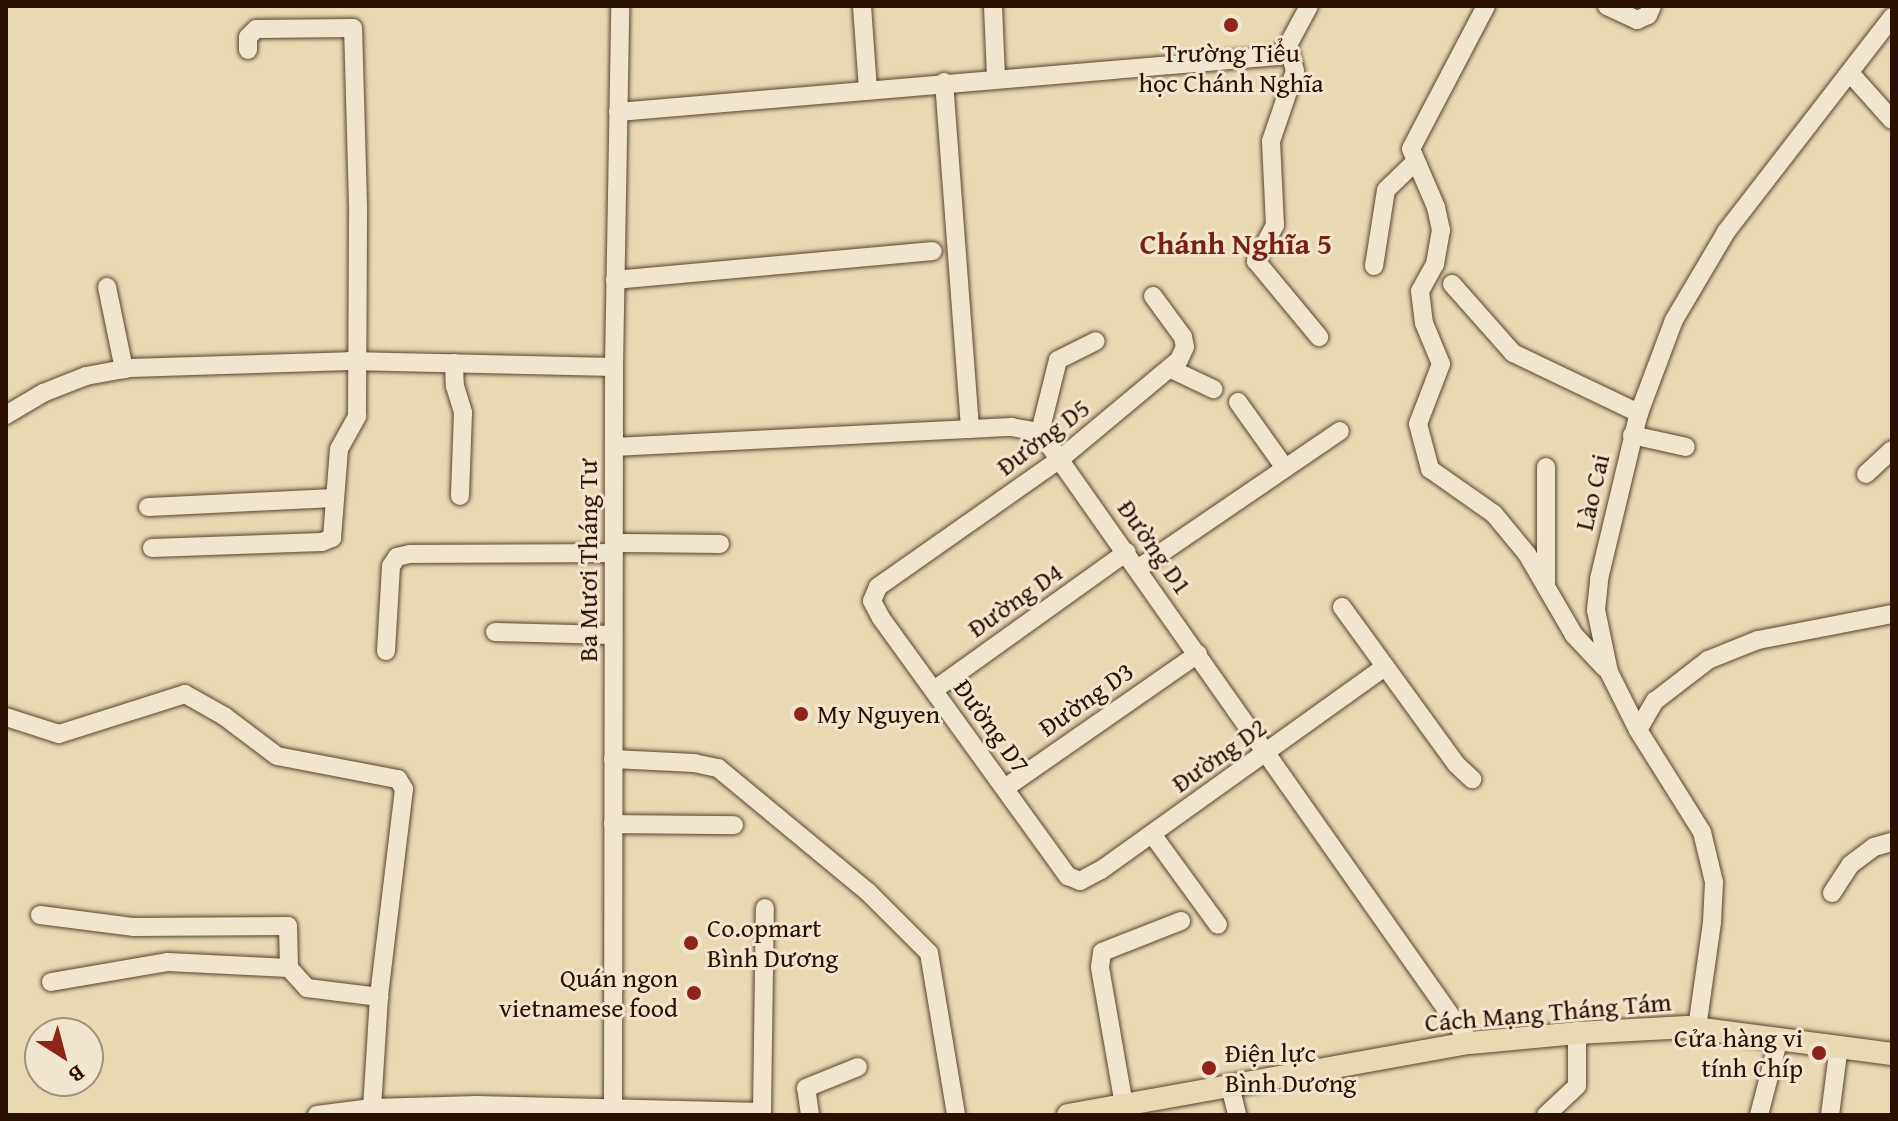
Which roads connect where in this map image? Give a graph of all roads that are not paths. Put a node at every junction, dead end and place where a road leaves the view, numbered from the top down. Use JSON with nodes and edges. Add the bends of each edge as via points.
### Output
{"nodes":[{"id":1,"x":620,"y":6,"type":"edge"},
{"id":2,"x":862,"y":6,"type":"edge"},
{"id":3,"x":993,"y":6,"type":"edge"},
{"id":4,"x":1309,"y":6,"type":"edge"},
{"id":5,"x":1486,"y":6,"type":"edge"},
{"id":6,"x":1607,"y":6,"type":"edge"},
{"id":7,"x":1652,"y":6,"type":"edge"},
{"id":8,"x":1892,"y":17,"type":"edge"},
{"id":9,"x":1288,"y":45,"type":"junction"},
{"id":10,"x":248,"y":50,"type":"dead end"},
{"id":11,"x":1850,"y":73,"type":"junction"},
{"id":12,"x":996,"y":78,"type":"junction"},
{"id":13,"x":944,"y":82,"type":"junction"},
{"id":14,"x":868,"y":90,"type":"junction"},
{"id":15,"x":618,"y":112,"type":"junction"},
{"id":16,"x":1892,"y":120,"type":"edge"},
{"id":17,"x":1415,"y":162,"type":"junction"},
{"id":18,"x":933,"y":251,"type":"dead end"},
{"id":19,"x":1374,"y":266,"type":"dead end"},
{"id":20,"x":615,"y":280,"type":"junction"},
{"id":21,"x":1452,"y":284,"type":"dead end"},
{"id":22,"x":107,"y":287,"type":"dead end"},
{"id":23,"x":1153,"y":296,"type":"dead end"},
{"id":24,"x":1319,"y":337,"type":"dead end"},
{"id":25,"x":1096,"y":341,"type":"dead end"},
{"id":26,"x":360,"y":362,"type":"junction"},
{"id":27,"x":454,"y":363,"type":"junction"},
{"id":28,"x":614,"y":367,"type":"junction"},
{"id":29,"x":124,"y":369,"type":"junction"},
{"id":30,"x":1171,"y":369,"type":"junction"},
{"id":31,"x":1213,"y":389,"type":"dead end"},
{"id":32,"x":1238,"y":402,"type":"dead end"},
{"id":33,"x":1639,"y":413,"type":"junction"},
{"id":34,"x":6,"y":415,"type":"edge"},
{"id":35,"x":970,"y":429,"type":"junction"},
{"id":36,"x":1340,"y":431,"type":"dead end"},
{"id":37,"x":1040,"y":432,"type":"junction"},
{"id":38,"x":1632,"y":435,"type":"junction"},
{"id":39,"x":614,"y":447,"type":"junction"},
{"id":40,"x":1686,"y":447,"type":"dead end"},
{"id":41,"x":1892,"y":450,"type":"edge"},
{"id":42,"x":1060,"y":459,"type":"junction"},
{"id":43,"x":1546,"y":467,"type":"dead end"},
{"id":44,"x":1285,"y":468,"type":"junction"},
{"id":45,"x":1866,"y":474,"type":"dead end"},
{"id":46,"x":460,"y":496,"type":"dead end"},
{"id":47,"x":335,"y":498,"type":"junction"},
{"id":48,"x":148,"y":507,"type":"dead end"},
{"id":49,"x":720,"y":544,"type":"dead end"},
{"id":50,"x":152,"y":548,"type":"dead end"},
{"id":51,"x":614,"y":548,"type":"junction"},
{"id":52,"x":1127,"y":552,"type":"junction"},
{"id":53,"x":1139,"y":568,"type":"junction"},
{"id":54,"x":1546,"y":584,"type":"junction"},
{"id":55,"x":874,"y":594,"type":"joint"},
{"id":56,"x":1342,"y":607,"type":"dead end"},
{"id":57,"x":1890,"y":616,"type":"edge"},
{"id":58,"x":495,"y":632,"type":"dead end"},
{"id":59,"x":613,"y":635,"type":"junction"},
{"id":60,"x":386,"y":651,"type":"dead end"},
{"id":61,"x":1198,"y":654,"type":"junction"},
{"id":62,"x":1385,"y":667,"type":"junction"},
{"id":63,"x":1609,"y":672,"type":"junction"},
{"id":64,"x":934,"y":690,"type":"junction"},
{"id":65,"x":6,"y":717,"type":"edge"},
{"id":66,"x":1638,"y":730,"type":"junction"},
{"id":67,"x":1267,"y":753,"type":"junction"},
{"id":68,"x":613,"y":759,"type":"junction"},
{"id":69,"x":1472,"y":779,"type":"dead end"},
{"id":70,"x":1005,"y":788,"type":"junction"},
{"id":71,"x":613,"y":824,"type":"junction"},
{"id":72,"x":734,"y":825,"type":"dead end"},
{"id":73,"x":1152,"y":834,"type":"junction"},
{"id":74,"x":1892,"y":842,"type":"edge"},
{"id":75,"x":1080,"y":881,"type":"joint"},
{"id":76,"x":1832,"y":893,"type":"dead end"},
{"id":77,"x":765,"y":908,"type":"dead end"},
{"id":78,"x":40,"y":915,"type":"dead end"},
{"id":79,"x":1181,"y":921,"type":"dead end"},
{"id":80,"x":1218,"y":925,"type":"dead end"},
{"id":81,"x":289,"y":968,"type":"junction"},
{"id":82,"x":51,"y":982,"type":"dead end"},
{"id":83,"x":379,"y":997,"type":"junction"},
{"id":84,"x":1697,"y":1028,"type":"junction"},
{"id":85,"x":1577,"y":1033,"type":"junction"},
{"id":86,"x":1779,"y":1038,"type":"junction"},
{"id":87,"x":1470,"y":1043,"type":"junction"},
{"id":88,"x":1839,"y":1046,"type":"junction"},
{"id":89,"x":1892,"y":1054,"type":"edge"},
{"id":90,"x":858,"y":1067,"type":"dead end"},
{"id":91,"x":1230,"y":1086,"type":"junction"},
{"id":92,"x":1124,"y":1105,"type":"junction"},
{"id":93,"x":372,"y":1108,"type":"junction"},
{"id":94,"x":613,"y":1113,"type":"edge"},
{"id":95,"x":762,"y":1114,"type":"edge"},
{"id":96,"x":317,"y":1115,"type":"edge"},
{"id":97,"x":810,"y":1115,"type":"edge"},
{"id":98,"x":956,"y":1115,"type":"edge"},
{"id":99,"x":1068,"y":1115,"type":"edge"},
{"id":100,"x":1237,"y":1115,"type":"edge"},
{"id":101,"x":1546,"y":1115,"type":"edge"},
{"id":102,"x":1759,"y":1115,"type":"edge"},
{"id":103,"x":1830,"y":1115,"type":"edge"}],
"edges":[{"from":1,"to":15,"type":"street","name":"Ba Mươi Tháng Tư"},
{"from":2,"to":14,"type":"street"},
{"from":3,"to":12,"type":"street"},
{"from":4,"to":9,"type":"street"},
{"from":5,"to":17,"type":"street","via":[[1415,139]]},
{"from":6,"to":7,"type":"street","via":[[1637,20]]},
{"from":8,"to":11,"type":"street","name":"Lào Cai"},
{"from":9,"to":12,"type":"street","via":[[1278,56]]},
{"from":9,"to":24,"type":"street","via":[[1295,71],[1271,141],[1275,225],[1256,261]]},
{"from":10,"to":26,"type":"street","via":[[248,37],[256,29],[353,28]]},
{"from":11,"to":16,"type":"street"},
{"from":11,"to":33,"type":"street","name":"Lào Cai","via":[[1726,232],[1674,320]]},
{"from":12,"to":13,"type":"street"},
{"from":13,"to":14,"type":"street"},
{"from":13,"to":35,"type":"street"},
{"from":14,"to":15,"type":"street"},
{"from":15,"to":20,"type":"street","name":"Ba Mươi Tháng Tư"},
{"from":17,"to":19,"type":"street","via":[[1386,190]]},
{"from":17,"to":54,"type":"street","via":[[1441,230],[1435,264],[1420,291],[1424,323],[1441,364],[1418,424],[1425,461],[1494,514]]},
{"from":18,"to":20,"type":"street"},
{"from":20,"to":28,"type":"street","name":"Ba Mươi Tháng Tư"},
{"from":21,"to":33,"type":"street","via":[[1513,353]]},
{"from":22,"to":29,"type":"street"},
{"from":23,"to":30,"type":"street","via":[[1183,337],[1183,352]]},
{"from":25,"to":37,"type":"street","via":[[1058,360]]},
{"from":26,"to":27,"type":"street"},
{"from":26,"to":29,"type":"street"},
{"from":26,"to":47,"type":"street","via":[[357,416],[339,449]]},
{"from":27,"to":28,"type":"street"},
{"from":27,"to":46,"type":"street","via":[[463,413]]},
{"from":28,"to":39,"type":"street","name":"Ba Mươi Tháng Tư"},
{"from":29,"to":34,"type":"street","via":[[86,376]]},
{"from":30,"to":31,"type":"street"},
{"from":30,"to":42,"type":"street","name":"Đường D5"},
{"from":32,"to":44,"type":"street"},
{"from":33,"to":38,"type":"street","name":"Lào Cai"},
{"from":35,"to":37,"type":"street"},
{"from":35,"to":39,"type":"street"},
{"from":36,"to":44,"type":"street"},
{"from":37,"to":42,"type":"street","name":"Đường D1"},
{"from":38,"to":40,"type":"street"},
{"from":38,"to":63,"type":"street","name":"Lào Cai","via":[[1599,579],[1596,610]]},
{"from":39,"to":51,"type":"street","name":"Ba Mươi Tháng Tư"},
{"from":41,"to":45,"type":"street"},
{"from":42,"to":52,"type":"street","name":"Đường D1"},
{"from":42,"to":55,"type":"street","name":"Đường D5"},
{"from":43,"to":54,"type":"street"},
{"from":44,"to":53,"type":"street"},
{"from":47,"to":48,"type":"street"},
{"from":47,"to":50,"type":"street","via":[[332,538],[322,542]]},
{"from":49,"to":51,"type":"street"},
{"from":51,"to":59,"type":"street","name":"Ba Mươi Tháng Tư"},
{"from":51,"to":60,"type":"street","via":[[397,557],[391,566]]},
{"from":52,"to":53,"type":"street","name":"Đường D1"},
{"from":52,"to":64,"type":"street","name":"Đường D4"},
{"from":53,"to":61,"type":"street","name":"Đường D1"},
{"from":54,"to":63,"type":"street","via":[[1574,635]]},
{"from":55,"to":64,"type":"street","name":"Đường D7","via":[[881,618]]},
{"from":56,"to":62,"type":"street"},
{"from":57,"to":66,"type":"street","via":[[1758,640],[1708,660],[1655,701]]},
{"from":58,"to":59,"type":"street"},
{"from":59,"to":68,"type":"street","name":"Ba Mươi Tháng Tư"},
{"from":61,"to":67,"type":"street","name":"Đường D1"},
{"from":61,"to":70,"type":"street","name":"Đường D3"},
{"from":62,"to":67,"type":"street","name":"Đường D2"},
{"from":62,"to":69,"type":"street"},
{"from":63,"to":66,"type":"street","name":"Lào Cai"},
{"from":64,"to":70,"type":"street","name":"Đường D7"},
{"from":65,"to":83,"type":"street","via":[[59,734],[185,694],[277,756],[398,779],[404,789]]},
{"from":66,"to":84,"type":"street","name":"Lào Cai","via":[[1702,832],[1714,882]]},
{"from":67,"to":73,"type":"street","name":"Đường D2"},
{"from":67,"to":87,"type":"street","name":"Đường D1"},
{"from":68,"to":71,"type":"street","name":"Ba Mươi Tháng Tư"},
{"from":68,"to":98,"type":"street","via":[[718,768],[868,892],[929,953]]},
{"from":70,"to":75,"type":"street","name":"Đường D7","via":[[1068,876]]},
{"from":71,"to":72,"type":"street"},
{"from":71,"to":94,"type":"street","name":"Ba Mươi Tháng Tư"},
{"from":73,"to":75,"type":"street","name":"Đường D2"},
{"from":73,"to":80,"type":"street"},
{"from":74,"to":76,"type":"street","via":[[1874,847],[1850,865]]},
{"from":77,"to":95,"type":"street"},
{"from":78,"to":81,"type":"street","via":[[134,927],[288,926]]},
{"from":79,"to":92,"type":"street","via":[[1108,949],[1100,958]]},
{"from":81,"to":82,"type":"street","via":[[168,962]]},
{"from":81,"to":83,"type":"street","via":[[307,988]]},
{"from":83,"to":93,"type":"street"},
{"from":84,"to":85,"type":"main road","name":"Cách Mạng Tháng Tám"},
{"from":84,"to":86,"type":"main road","name":"Cách Mạng Tháng Tám"},
{"from":85,"to":87,"type":"main road","name":"Cách Mạng Tháng Tám"},
{"from":85,"to":101,"type":"street","via":[[1577,1086]]},
{"from":86,"to":88,"type":"main road","name":"Cách Mạng Tháng Tám"},
{"from":86,"to":102,"type":"street"},
{"from":87,"to":91,"type":"main road","name":"Cách Mạng Tháng Tám"},
{"from":88,"to":89,"type":"main road","name":"Cách Mạng Tháng Tám"},
{"from":88,"to":103,"type":"street"},
{"from":90,"to":97,"type":"street","via":[[806,1088]]},
{"from":91,"to":92,"type":"main road","name":"Cách Mạng Tháng Tám"},
{"from":91,"to":100,"type":"street"},
{"from":92,"to":99,"type":"main road","name":"Cách Mạng Tháng Tám"},
{"from":93,"to":94,"type":"street","via":[[477,1105]]},
{"from":93,"to":96,"type":"street"},
{"from":94,"to":95,"type":"street"}]}
